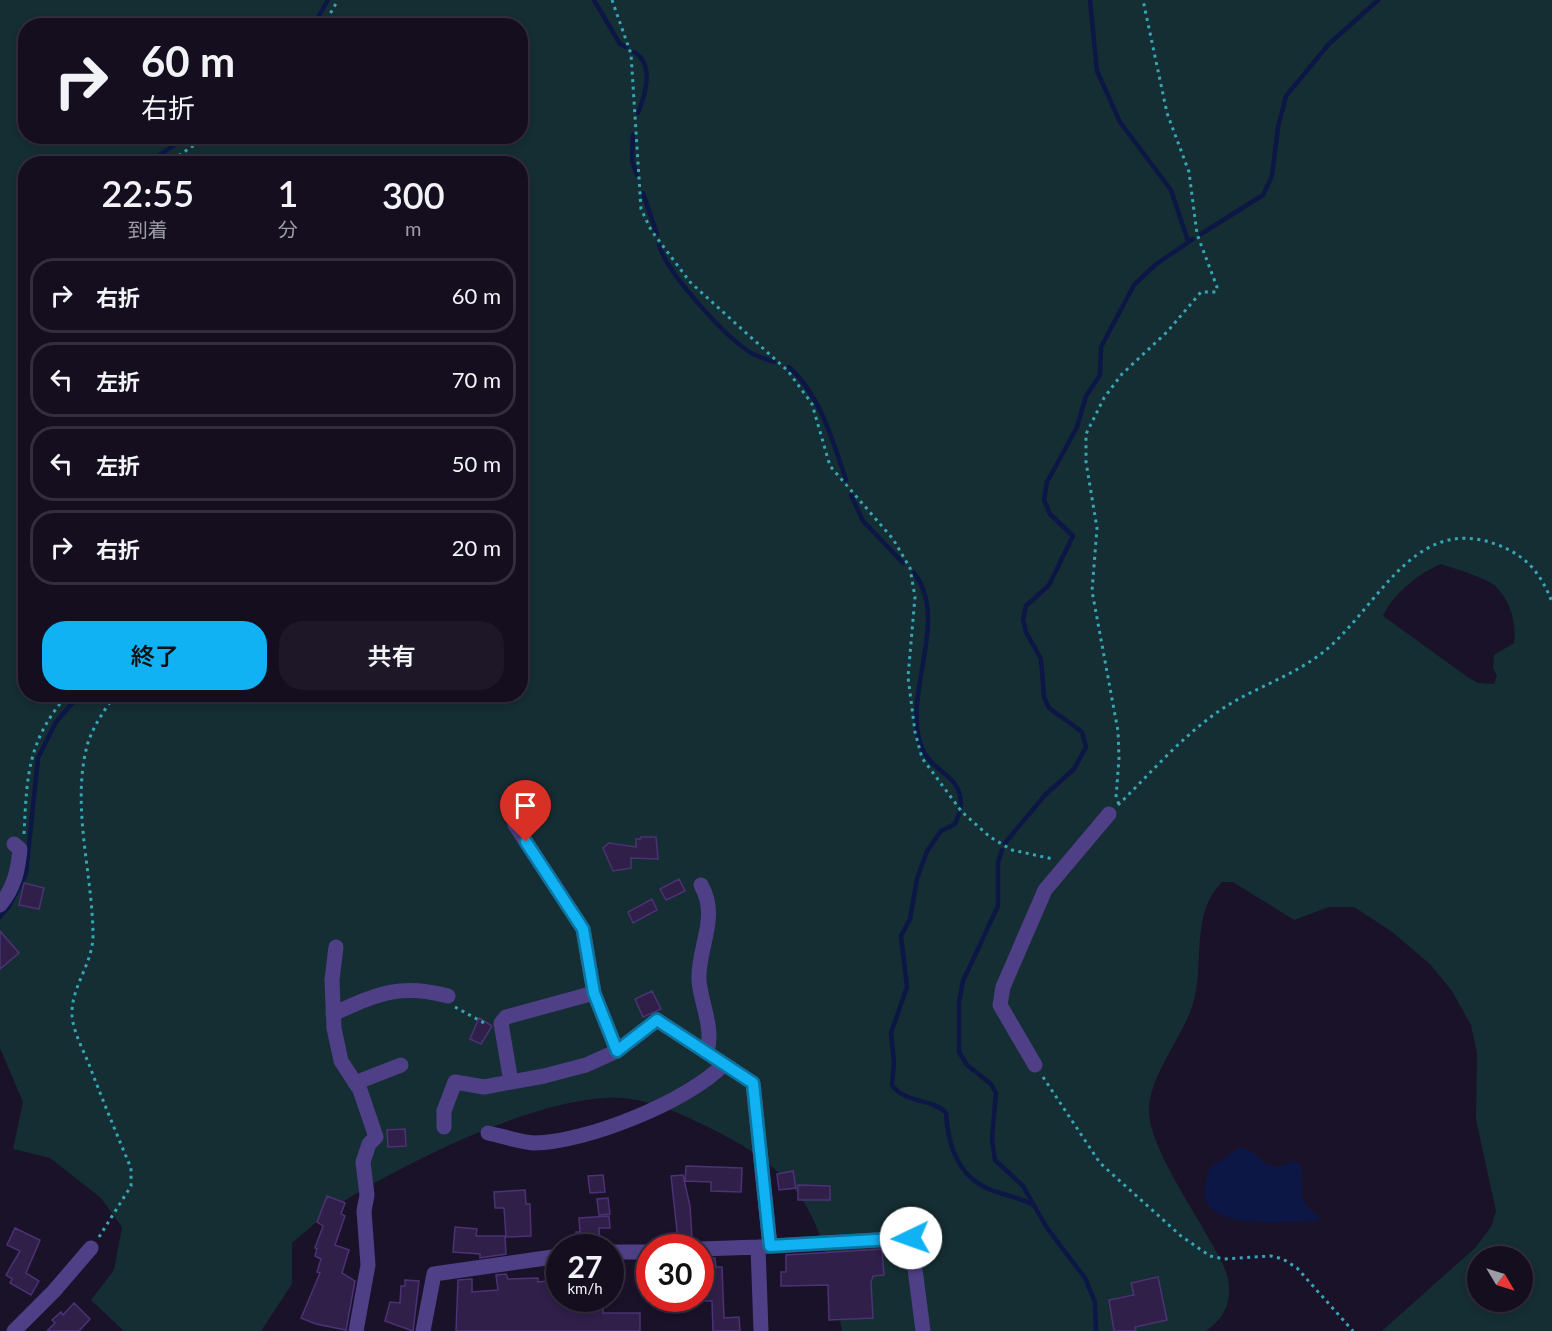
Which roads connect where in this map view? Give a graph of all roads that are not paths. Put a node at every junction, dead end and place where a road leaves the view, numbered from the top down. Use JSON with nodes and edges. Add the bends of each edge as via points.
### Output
{"nodes":[{"id":1,"x":1114,"y":809,"type":"road end"},
{"id":2,"x":515,"y":825,"type":"dead end"},
{"id":3,"x":14,"y":844,"type":"road end"},
{"id":4,"x":701,"y":885,"type":"dead end"},
{"id":5,"x":0,"y":906,"type":"edge"},
{"id":6,"x":336,"y":946,"type":"dead end"},
{"id":7,"x":594,"y":993,"type":"junction"},
{"id":8,"x":441,"y":994,"type":"road end"},
{"id":9,"x":333,"y":1014,"type":"junction"},
{"id":10,"x":617,"y":1051,"type":"junction"},
{"id":11,"x":707,"y":1051,"type":"junction"},
{"id":12,"x":724,"y":1064,"type":"junction"},
{"id":13,"x":401,"y":1065,"type":"dead end"},
{"id":14,"x":1035,"y":1065,"type":"road end"},
{"id":15,"x":510,"y":1082,"type":"junction"},
{"id":16,"x":355,"y":1083,"type":"junction"},
{"id":17,"x":444,"y":1127,"type":"dead end"},
{"id":18,"x":488,"y":1133,"type":"dead end"},
{"id":19,"x":764,"y":1246,"type":"junction"},
{"id":20,"x":91,"y":1248,"type":"road end"},
{"id":21,"x":714,"y":1248,"type":"edge"},
{"id":22,"x":546,"y":1258,"type":"edge"},
{"id":23,"x":14,"y":1331,"type":"edge"},
{"id":24,"x":356,"y":1331,"type":"edge"},
{"id":25,"x":423,"y":1331,"type":"edge"},
{"id":26,"x":761,"y":1331,"type":"edge"},
{"id":27,"x":923,"y":1331,"type":"edge"}],
"edges":[{"from":1,"to":14,"type":"street","via":[[1045,890],[1003,987],[1000,1005]]},
{"from":2,"to":7,"type":"street","via":[[583,929]]},
{"from":3,"to":5,"type":"street","via":[[20,849],[18,871]]},
{"from":4,"to":11,"type":"street","via":[[708,898],[707,939],[699,981],[706,1013]]},
{"from":6,"to":9,"type":"street"},
{"from":7,"to":10,"type":"street"},
{"from":7,"to":15,"type":"street","via":[[506,1017],[501,1023]]},
{"from":8,"to":9,"type":"street","via":[[404,989]]},
{"from":9,"to":16,"type":"street","via":[[341,1061]]},
{"from":10,"to":11,"type":"street","via":[[657,1020]]},
{"from":10,"to":15,"type":"street","via":[[586,1065]]},
{"from":11,"to":12,"type":"street"},
{"from":12,"to":18,"type":"street","via":[[684,1094],[568,1140],[532,1143]]},
{"from":12,"to":19,"type":"street","via":[[753,1083]]},
{"from":13,"to":16,"type":"street"},
{"from":15,"to":17,"type":"street","via":[[484,1087],[455,1082],[444,1111]]},
{"from":16,"to":24,"type":"street","via":[[369,1109],[376,1137],[363,1162],[368,1265]]},
{"from":19,"to":21,"type":"street"},
{"from":19,"to":26,"type":"street"},
{"from":19,"to":27,"type":"street","via":[[911,1238]]},
{"from":20,"to":23,"type":"street"},
{"from":22,"to":25,"type":"street","via":[[434,1274]]}]}
